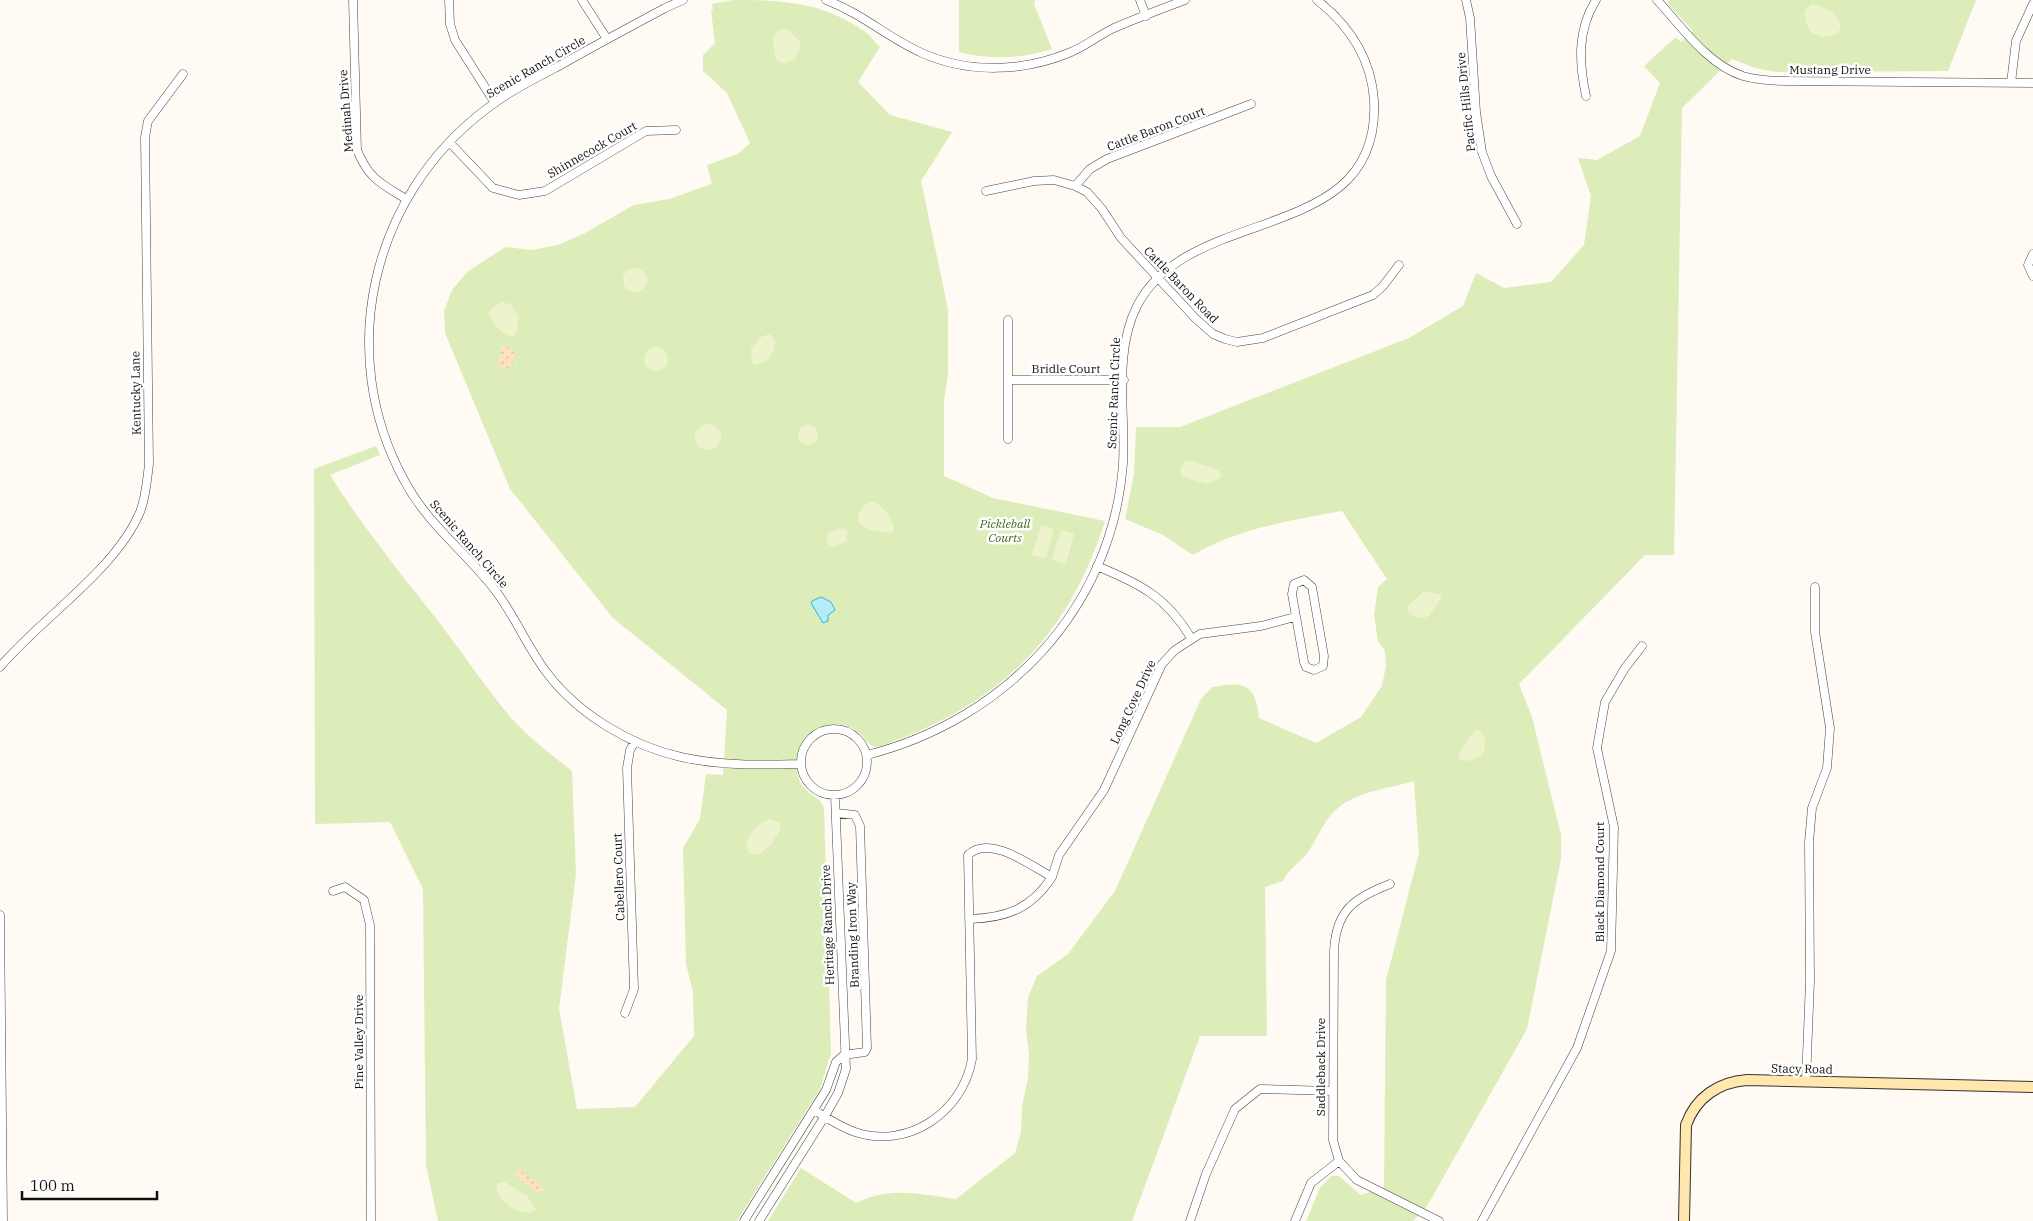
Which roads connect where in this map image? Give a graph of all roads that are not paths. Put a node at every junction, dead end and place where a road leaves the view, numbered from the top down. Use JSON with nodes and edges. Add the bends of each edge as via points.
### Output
{"nodes":[{"id":1,"x":352,"y":0,"type":"edge"},
{"id":2,"x":449,"y":0,"type":"edge"},
{"id":3,"x":582,"y":0,"type":"edge"},
{"id":4,"x":683,"y":0,"type":"edge"},
{"id":5,"x":826,"y":0,"type":"edge"},
{"id":6,"x":1140,"y":0,"type":"edge"},
{"id":7,"x":1185,"y":0,"type":"edge"},
{"id":8,"x":1318,"y":0,"type":"edge"},
{"id":9,"x":1466,"y":0,"type":"edge"},
{"id":10,"x":1596,"y":0,"type":"edge"},
{"id":11,"x":1657,"y":0,"type":"edge"},
{"id":12,"x":2033,"y":4,"type":"edge"},
{"id":13,"x":1146,"y":16,"type":"junction"},
{"id":14,"x":607,"y":40,"type":"junction"},
{"id":15,"x":183,"y":74,"type":"dead end"},
{"id":16,"x":2011,"y":83,"type":"junction"},
{"id":17,"x":2033,"y":83,"type":"edge"},
{"id":18,"x":1586,"y":96,"type":"dead end"},
{"id":19,"x":495,"y":103,"type":"junction"},
{"id":20,"x":1251,"y":104,"type":"dead end"},
{"id":21,"x":676,"y":130,"type":"dead end"},
{"id":22,"x":450,"y":142,"type":"junction"},
{"id":23,"x":1075,"y":186,"type":"junction"},
{"id":24,"x":986,"y":191,"type":"dead end"},
{"id":25,"x":406,"y":198,"type":"junction"},
{"id":26,"x":1517,"y":224,"type":"dead end"},
{"id":27,"x":2033,"y":254,"type":"edge"},
{"id":28,"x":1399,"y":265,"type":"dead end"},
{"id":29,"x":2033,"y":276,"type":"edge"},
{"id":30,"x":1157,"y":277,"type":"junction"},
{"id":31,"x":1008,"y":320,"type":"dead end"},
{"id":32,"x":1008,"y":380,"type":"junction"},
{"id":33,"x":1124,"y":380,"type":"junction"},
{"id":34,"x":1008,"y":439,"type":"dead end"},
{"id":35,"x":1097,"y":566,"type":"junction"},
{"id":36,"x":1815,"y":586,"type":"dead end"},
{"id":37,"x":1295,"y":616,"type":"junction"},
{"id":38,"x":1191,"y":638,"type":"junction"},
{"id":39,"x":1642,"y":646,"type":"dead end"},
{"id":40,"x":0,"y":667,"type":"edge"},
{"id":41,"x":635,"y":740,"type":"junction"},
{"id":42,"x":867,"y":755,"type":"junction"},
{"id":43,"x":801,"y":764,"type":"junction"},
{"id":44,"x":835,"y":795,"type":"junction"},
{"id":45,"x":836,"y":813,"type":"junction"},
{"id":46,"x":1052,"y":877,"type":"junction"},
{"id":47,"x":1390,"y":884,"type":"dead end"},
{"id":48,"x":333,"y":891,"type":"dead end"},
{"id":49,"x":0,"y":915,"type":"edge"},
{"id":50,"x":969,"y":919,"type":"junction"},
{"id":51,"x":625,"y":1013,"type":"dead end"},
{"id":52,"x":844,"y":1054,"type":"junction"},
{"id":53,"x":1806,"y":1081,"type":"junction"},
{"id":54,"x":2033,"y":1087,"type":"edge"},
{"id":55,"x":1332,"y":1091,"type":"junction"},
{"id":56,"x":814,"y":1110,"type":"junction"},
{"id":57,"x":825,"y":1116,"type":"junction"},
{"id":58,"x":1339,"y":1161,"type":"junction"},
{"id":59,"x":3,"y":1221,"type":"edge"},
{"id":60,"x":372,"y":1221,"type":"edge"},
{"id":61,"x":744,"y":1221,"type":"edge"},
{"id":62,"x":759,"y":1221,"type":"edge"},
{"id":63,"x":1190,"y":1221,"type":"edge"},
{"id":64,"x":1295,"y":1221,"type":"edge"},
{"id":65,"x":1439,"y":1221,"type":"edge"},
{"id":66,"x":1482,"y":1221,"type":"edge"},
{"id":67,"x":1684,"y":1221,"type":"edge"}],
"edges":[{"from":1,"to":25,"type":"street","name":"Medinah Drive","via":[[357,150],[364,168],[377,181]]},
{"from":2,"to":19,"type":"street","via":[[450,24],[455,40]]},
{"from":3,"to":14,"type":"street"},
{"from":4,"to":14,"type":"street","name":"Scenic Ranch Circle"},
{"from":5,"to":13,"type":"street","via":[[859,14],[894,39],[924,54],[985,68],[1022,66],[1052,59]]},
{"from":6,"to":13,"type":"street"},
{"from":7,"to":13,"type":"street"},
{"from":8,"to":30,"type":"street","name":"Scenic Ranch Circle","via":[[1355,39],[1371,82],[1373,120],[1366,147],[1355,170],[1339,190],[1320,202],[1208,245]]},
{"from":9,"to":26,"type":"street","name":"Pacific Hills Drive","via":[[1482,152]]},
{"from":10,"to":18,"type":"street","via":[[1580,46]]},
{"from":11,"to":16,"type":"street","name":"Mustang Drive","via":[[1713,58],[1731,71],[1754,79]]},
{"from":12,"to":16,"type":"street","via":[[2016,41]]},
{"from":14,"to":19,"type":"street","name":"Scenic Ranch Circle"},
{"from":15,"to":40,"type":"street","name":"Kentucky Lane","via":[[148,120],[144,137],[149,464],[144,498],[131,529],[114,551]]},
{"from":16,"to":17,"type":"street","name":"Mustang Drive"},
{"from":19,"to":22,"type":"street","name":"Scenic Ranch Circle"},
{"from":20,"to":23,"type":"street","name":"Cattle Baron Court","via":[[1107,159],[1090,169]]},
{"from":21,"to":22,"type":"street","name":"Shinnecock Court","via":[[646,131],[545,191],[519,195],[493,188]]},
{"from":22,"to":25,"type":"street","name":"Scenic Ranch Circle"},
{"from":23,"to":24,"type":"street","name":"Cattle Baron Road","via":[[1043,180]]},
{"from":23,"to":30,"type":"street","name":"Cattle Baron Road","via":[[1087,192],[1121,238]]},
{"from":25,"to":41,"type":"street","name":"Scenic Ranch Circle","via":[[383,252],[370,320],[368,352],[375,402],[389,448],[414,498],[436,527],[498,593],[536,658],[558,686],[587,712]]},
{"from":27,"to":29,"type":"street","via":[[2028,267]]},
{"from":28,"to":30,"type":"street","name":"Cattle Baron Road","via":[[1373,295],[1263,338],[1237,342],[1204,327]]},
{"from":30,"to":33,"type":"street","name":"Scenic Ranch Circle","via":[[1137,306],[1128,329]]},
{"from":31,"to":32,"type":"street"},
{"from":32,"to":33,"type":"street","name":"Bridle Court"},
{"from":32,"to":34,"type":"street"},
{"from":33,"to":35,"type":"street","name":"Scenic Ranch Circle","via":[[1121,483],[1112,524]]},
{"from":35,"to":38,"type":"street","via":[[1136,583],[1161,599],[1172,609]]},
{"from":35,"to":42,"type":"street","name":"Scenic Ranch Circle","via":[[1056,635],[1009,684],[972,712],[949,724],[908,743]]},
{"from":36,"to":53,"type":"street","via":[[1815,632],[1830,728],[1827,768],[1812,808],[1809,842],[1810,982]]},
{"from":37,"to":37,"type":"street","via":[[1306,667],[1319,669],[1323,666],[1324,656],[1310,582],[1298,582],[1292,589]]},
{"from":37,"to":38,"type":"street","name":"Long Cove Drive","via":[[1261,626],[1209,632]]},
{"from":38,"to":46,"type":"street","name":"Long Cove Drive","via":[[1162,664],[1104,790],[1059,855]]},
{"from":39,"to":66,"type":"street","name":"Black Diamond Court","via":[[1605,702],[1598,748],[1614,827],[1611,951],[1577,1048]]},
{"from":41,"to":43,"type":"street","name":"Scenic Ranch Circle","via":[[663,753],[700,761]]},
{"from":41,"to":51,"type":"street","name":"Cabellero Court","via":[[628,768],[634,989]]},
{"from":42,"to":43,"type":"street","via":[[856,736],[835,728],[814,735],[807,743]]},
{"from":42,"to":44,"type":"street","via":[[865,774],[860,782]]},
{"from":43,"to":44,"type":"street","via":[[808,782],[820,791]]},
{"from":44,"to":45,"type":"street","name":"Heritage Ranch Drive"},
{"from":45,"to":52,"type":"street","name":"Heritage Ranch Drive"},
{"from":45,"to":52,"type":"street","name":"Branding Iron Way","via":[[855,815],[860,826],[867,1048],[860,1054]]},
{"from":46,"to":50,"type":"street","name":"Long Cove Drive","via":[[1039,894],[1016,910],[996,917]]},
{"from":46,"to":50,"type":"street","via":[[995,847],[979,847],[968,855]]},
{"from":47,"to":55,"type":"street","name":"Saddleback Drive","via":[[1359,897],[1337,927]]},
{"from":48,"to":60,"type":"street","name":"Pine Valley Drive","via":[[345,887],[364,900],[370,925]]},
{"from":49,"to":59,"type":"street"},
{"from":50,"to":57,"type":"street","via":[[972,1059],[966,1085],[958,1098],[933,1121],[903,1133],[871,1135],[856,1132]]},
{"from":52,"to":56,"type":"street","via":[[836,1062],[830,1082]]},
{"from":52,"to":57,"type":"street","name":"Heritage Ranch Drive","via":[[847,1062],[844,1078]]},
{"from":53,"to":54,"type":"main road","name":"Stacy Road"},
{"from":53,"to":67,"type":"main road","name":"Stacy Road","via":[[1735,1081],[1720,1086],[1698,1102],[1686,1125]]},
{"from":55,"to":58,"type":"street","name":"Saddleback Drive","via":[[1333,1134]]},
{"from":55,"to":63,"type":"street","via":[[1260,1089],[1235,1109],[1206,1174]]},
{"from":56,"to":57,"type":"street"},
{"from":56,"to":61,"type":"street"},
{"from":57,"to":62,"type":"street","name":"Heritage Ranch Drive"},
{"from":58,"to":64,"type":"street","via":[[1311,1183]]},
{"from":58,"to":65,"type":"street","via":[[1357,1180]]}]}
